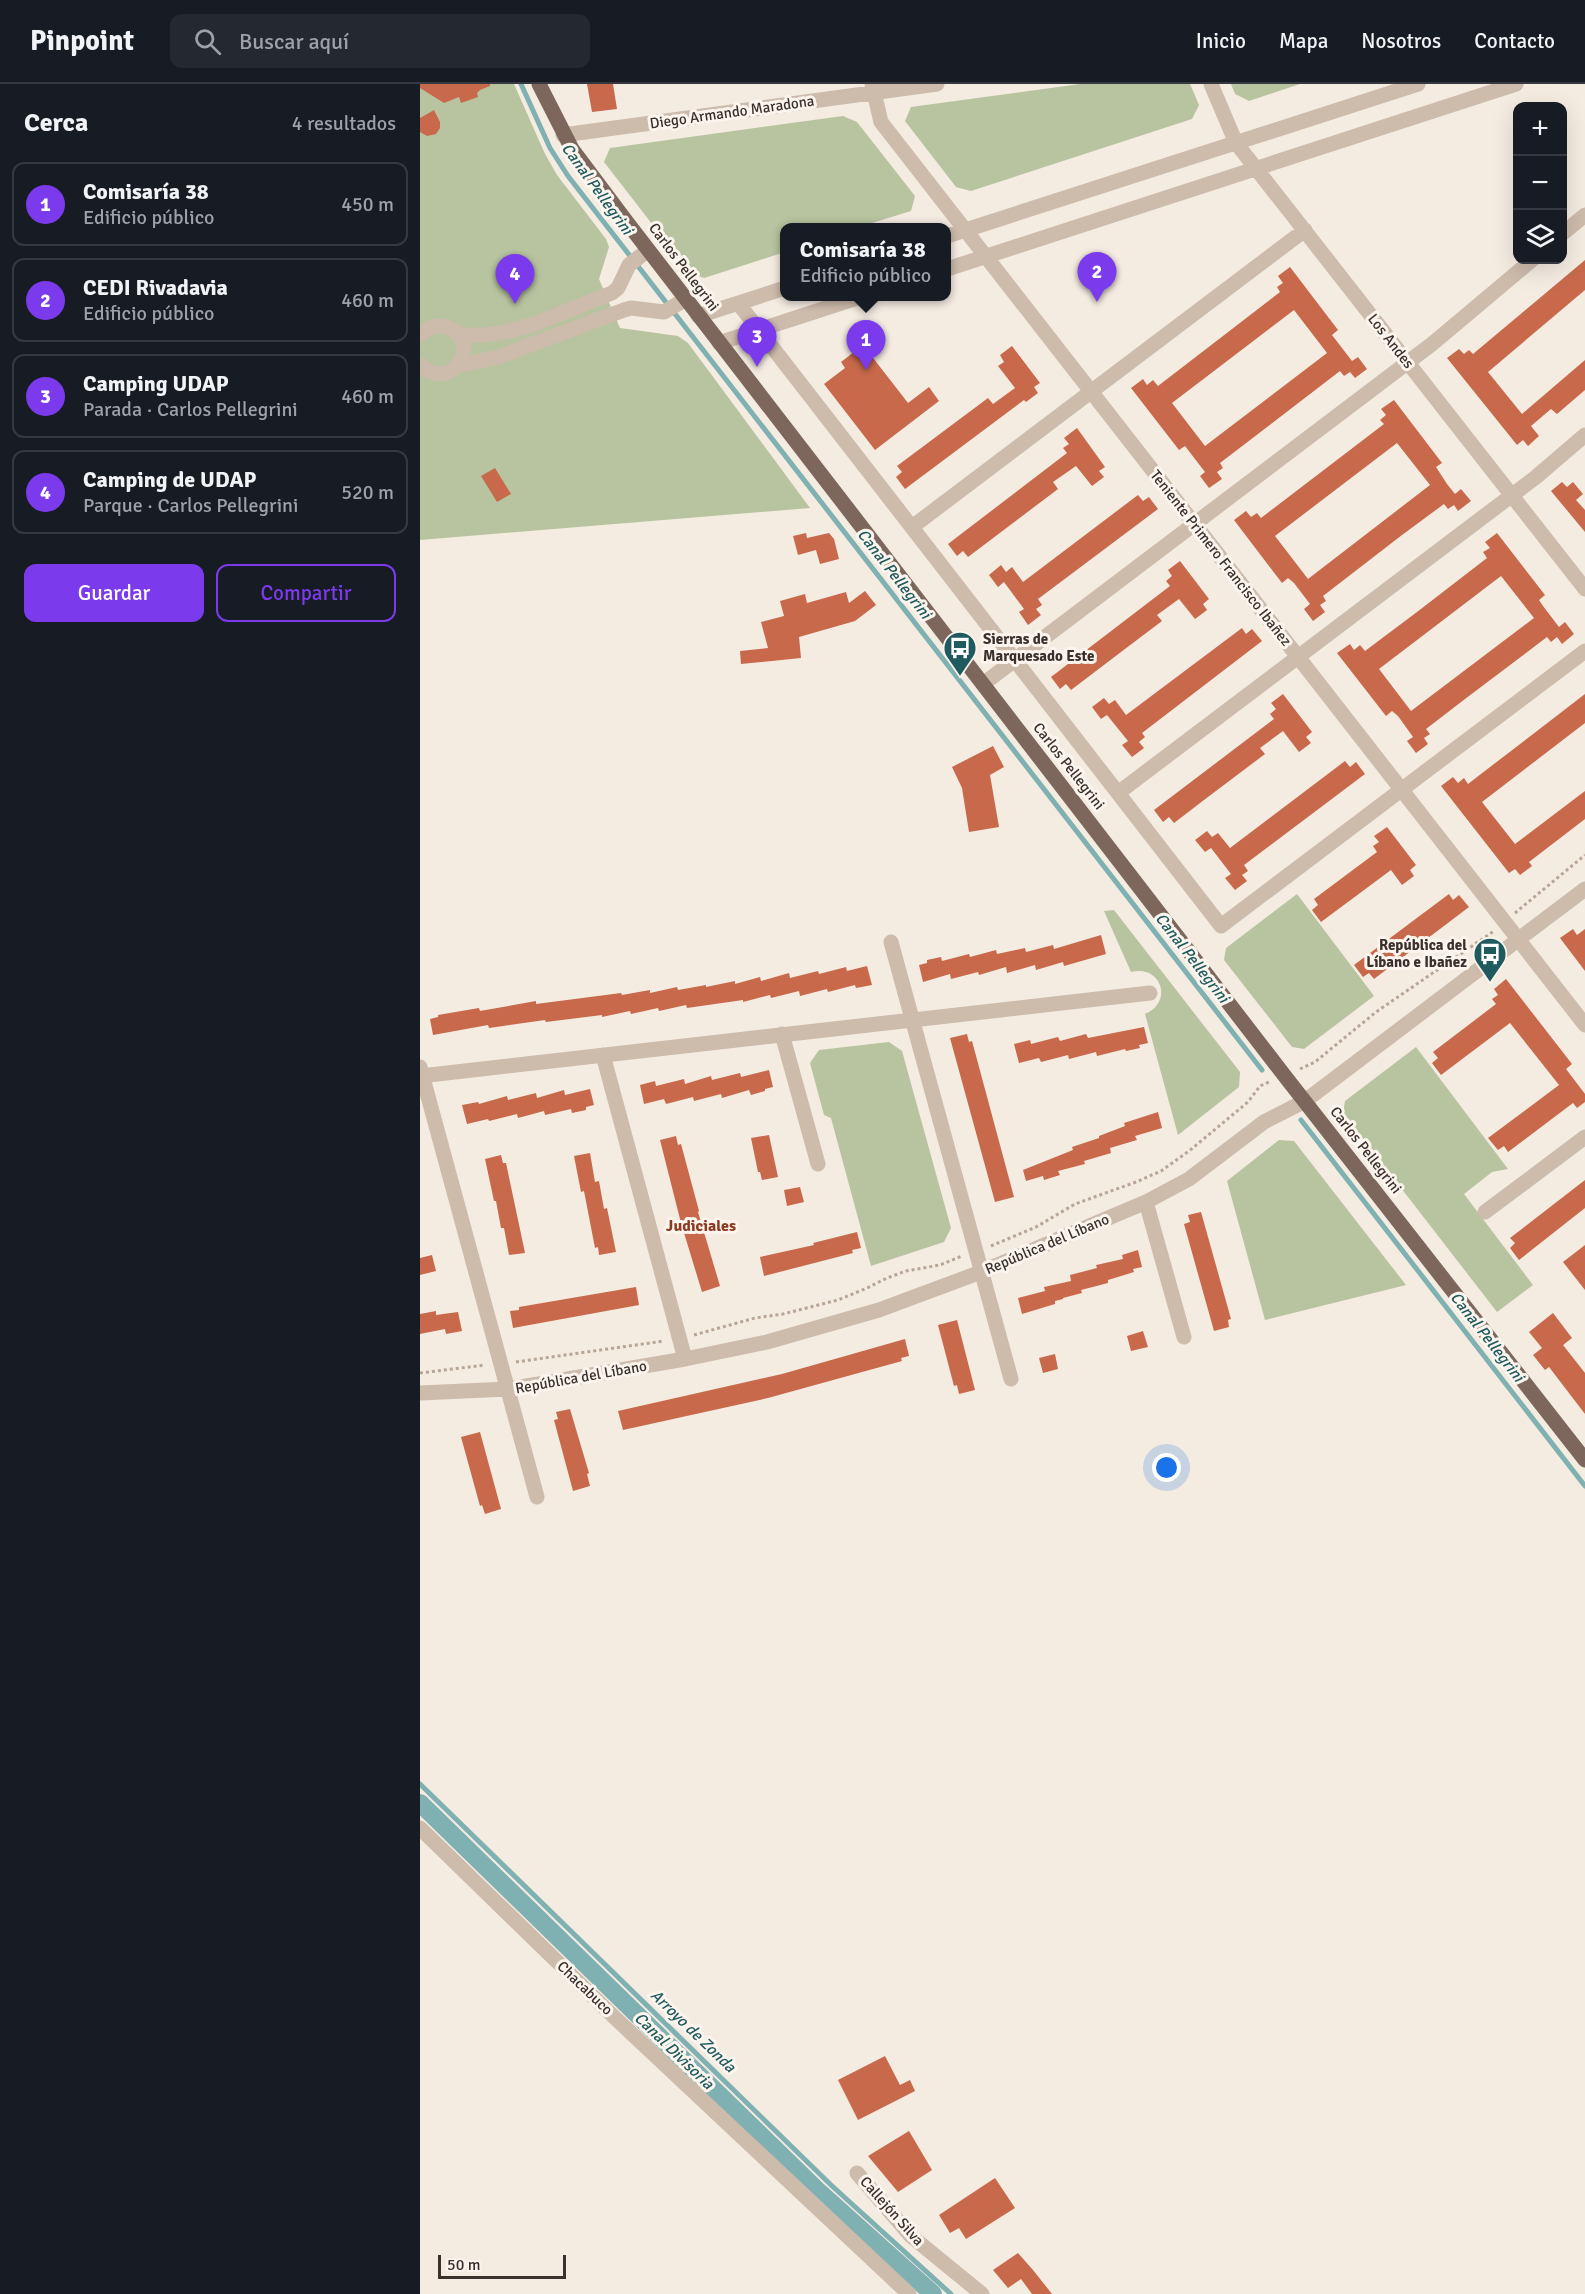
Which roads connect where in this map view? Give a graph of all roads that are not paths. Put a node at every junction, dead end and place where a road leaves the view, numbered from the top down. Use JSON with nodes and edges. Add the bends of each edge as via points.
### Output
{"nodes":[{"id":1,"x":539,"y":84,"type":"edge"},
{"id":2,"x":937,"y":84,"type":"edge"},
{"id":3,"x":1211,"y":84,"type":"edge"},
{"id":4,"x":1418,"y":84,"type":"edge"},
{"id":5,"x":1516,"y":84,"type":"edge"},
{"id":6,"x":873,"y":88,"type":"edge"},
{"id":7,"x":563,"y":135,"type":"junction"},
{"id":8,"x":1236,"y":142,"type":"junction"},
{"id":9,"x":1257,"y":168,"type":"junction"},
{"id":10,"x":1585,"y":215,"type":"edge"},
{"id":11,"x":965,"y":230,"type":"junction"},
{"id":12,"x":1305,"y":230,"type":"junction"},
{"id":13,"x":1567,"y":231,"type":"edge"},
{"id":14,"x":951,"y":235,"type":"edge"},
{"id":15,"x":986,"y":257,"type":"junction"},
{"id":16,"x":638,"y":258,"type":"junction"},
{"id":17,"x":1527,"y":264,"type":"edge"},
{"id":18,"x":951,"y":268,"type":"edge"},
{"id":19,"x":618,"y":288,"type":"junction"},
{"id":20,"x":780,"y":290,"type":"edge"},
{"id":21,"x":850,"y":301,"type":"edge"},
{"id":22,"x":738,"y":303,"type":"junction"},
{"id":23,"x":677,"y":305,"type":"junction"},
{"id":24,"x":631,"y":308,"type":"junction"},
{"id":25,"x":698,"y":316,"type":"junction"},
{"id":26,"x":759,"y":330,"type":"junction"},
{"id":27,"x":457,"y":334,"type":"junction"},
{"id":28,"x":420,"y":335,"type":"edge"},
{"id":29,"x":719,"y":343,"type":"junction"},
{"id":30,"x":1408,"y":363,"type":"junction"},
{"id":31,"x":420,"y":365,"type":"edge"},
{"id":32,"x":457,"y":366,"type":"junction"},
{"id":33,"x":1092,"y":391,"type":"junction"},
{"id":34,"x":1585,"y":435,"type":"edge"},
{"id":35,"x":1512,"y":495,"type":"junction"},
{"id":36,"x":1195,"y":524,"type":"junction"},
{"id":37,"x":912,"y":527,"type":"junction"},
{"id":38,"x":1585,"y":589,"type":"edge"},
{"id":39,"x":1585,"y":651,"type":"edge"},
{"id":40,"x":1298,"y":657,"type":"junction"},
{"id":41,"x":1015,"y":660,"type":"junction"},
{"id":42,"x":983,"y":684,"type":"junction"},
{"id":43,"x":1402,"y":790,"type":"junction"},
{"id":44,"x":1118,"y":793,"type":"junction"},
{"id":45,"x":1585,"y":889,"type":"edge"},
{"id":46,"x":1518,"y":939,"type":"junction"},
{"id":47,"x":891,"y":942,"type":"dead end"},
{"id":48,"x":1150,"y":993,"type":"dead end"},
{"id":49,"x":912,"y":1020,"type":"junction"},
{"id":50,"x":1585,"y":1024,"type":"edge"},
{"id":51,"x":782,"y":1034,"type":"junction"},
{"id":52,"x":603,"y":1055,"type":"junction"},
{"id":53,"x":421,"y":1073,"type":"edge"},
{"id":54,"x":1305,"y":1101,"type":"junction"},
{"id":55,"x":1585,"y":1137,"type":"edge"},
{"id":56,"x":818,"y":1164,"type":"dead end"},
{"id":57,"x":1146,"y":1202,"type":"junction"},
{"id":58,"x":1485,"y":1212,"type":"dead end"},
{"id":59,"x":981,"y":1272,"type":"junction"},
{"id":60,"x":1184,"y":1337,"type":"dead end"},
{"id":61,"x":685,"y":1359,"type":"junction"},
{"id":62,"x":1011,"y":1379,"type":"dead end"},
{"id":63,"x":508,"y":1389,"type":"junction"},
{"id":64,"x":420,"y":1394,"type":"edge"},
{"id":65,"x":1585,"y":1460,"type":"edge"},
{"id":66,"x":537,"y":1497,"type":"dead end"},
{"id":67,"x":420,"y":1828,"type":"edge"},
{"id":68,"x":857,"y":2173,"type":"dead end"},
{"id":69,"x":909,"y":2294,"type":"edge"},
{"id":70,"x":982,"y":2294,"type":"edge"}],
"edges":[{"from":1,"to":7,"type":"main road","name":"Carlos Pellegrini"},
{"from":2,"to":6,"type":"street","name":"Diego Armando Maradona"},
{"from":3,"to":8,"type":"street","name":"Los Andes"},
{"from":4,"to":8,"type":"street"},
{"from":5,"to":9,"type":"street"},
{"from":6,"to":7,"type":"street","name":"Diego Armando Maradona"},
{"from":6,"to":11,"type":"street","name":"Teniente Primero Francisco Ibañez","via":[[881,122]]},
{"from":7,"to":16,"type":"main road","name":"Carlos Pellegrini"},
{"from":8,"to":9,"type":"street","name":"Los Andes"},
{"from":8,"to":11,"type":"street"},
{"from":9,"to":12,"type":"street","name":"Los Andes"},
{"from":9,"to":15,"type":"street"},
{"from":10,"to":13,"type":"street"},
{"from":11,"to":14,"type":"street"},
{"from":11,"to":15,"type":"street","name":"Teniente Primero Francisco Ibañez"},
{"from":12,"to":30,"type":"street","name":"Los Andes"},
{"from":12,"to":33,"type":"street"},
{"from":15,"to":18,"type":"street"},
{"from":15,"to":33,"type":"street","name":"Teniente Primero Francisco Ibañez"},
{"from":16,"to":19,"type":"street"},
{"from":16,"to":23,"type":"main road","name":"Carlos Pellegrini"},
{"from":17,"to":30,"type":"street"},
{"from":19,"to":24,"type":"street"},
{"from":19,"to":27,"type":"street","via":[[511,332],[491,336]]},
{"from":20,"to":22,"type":"street"},
{"from":21,"to":26,"type":"street"},
{"from":22,"to":25,"type":"street"},
{"from":22,"to":26,"type":"street","name":"Carlos Pellegrini"},
{"from":23,"to":24,"type":"street"},
{"from":23,"to":25,"type":"main road","name":"Carlos Pellegrini"},
{"from":24,"to":32,"type":"street","via":[[498,357]]},
{"from":25,"to":29,"type":"main road","name":"Carlos Pellegrini"},
{"from":26,"to":29,"type":"street"},
{"from":26,"to":37,"type":"street","name":"Carlos Pellegrini"},
{"from":27,"to":28,"type":"street","via":[[439,325]]},
{"from":27,"to":32,"type":"street","via":[[463,351]]},
{"from":29,"to":42,"type":"main road","name":"Carlos Pellegrini"},
{"from":30,"to":35,"type":"street","name":"Los Andes"},
{"from":30,"to":36,"type":"street"},
{"from":31,"to":32,"type":"street","via":[[434,374]]},
{"from":33,"to":36,"type":"street","name":"Teniente Primero Francisco Ibañez"},
{"from":33,"to":37,"type":"street"},
{"from":34,"to":35,"type":"street"},
{"from":35,"to":38,"type":"street","name":"Los Andes"},
{"from":35,"to":40,"type":"street"},
{"from":36,"to":40,"type":"street","name":"Teniente Primero Francisco Ibañez"},
{"from":36,"to":41,"type":"street"},
{"from":37,"to":41,"type":"street","name":"Carlos Pellegrini"},
{"from":39,"to":43,"type":"street"},
{"from":40,"to":43,"type":"street","name":"Teniente Primero Francisco Ibañez"},
{"from":40,"to":44,"type":"street"},
{"from":41,"to":42,"type":"street"},
{"from":41,"to":44,"type":"street","name":"Carlos Pellegrini"},
{"from":42,"to":54,"type":"main road","name":"Carlos Pellegrini"},
{"from":43,"to":44,"type":"street","name":"Carlos Pellegrini","via":[[1221,926]]},
{"from":43,"to":46,"type":"street","name":"Teniente Primero Francisco Ibañez"},
{"from":45,"to":46,"type":"street","name":"República del Líbano"},
{"from":46,"to":50,"type":"street","name":"Teniente Primero Francisco Ibañez"},
{"from":46,"to":54,"type":"street","name":"República del Líbano"},
{"from":47,"to":49,"type":"street"},
{"from":48,"to":49,"type":"street"},
{"from":49,"to":51,"type":"street"},
{"from":49,"to":59,"type":"street"},
{"from":51,"to":52,"type":"street"},
{"from":51,"to":56,"type":"street"},
{"from":52,"to":53,"type":"street"},
{"from":52,"to":61,"type":"street"},
{"from":53,"to":63,"type":"street"},
{"from":54,"to":57,"type":"street","name":"República del Líbano","via":[[1264,1122],[1189,1179]]},
{"from":54,"to":65,"type":"main road","name":"Carlos Pellegrini"},
{"from":55,"to":58,"type":"street"},
{"from":57,"to":59,"type":"street","name":"República del Líbano"},
{"from":57,"to":60,"type":"street"},
{"from":59,"to":61,"type":"street","name":"República del Líbano","via":[[868,1313],[767,1342]]},
{"from":59,"to":62,"type":"street"},
{"from":61,"to":63,"type":"street","name":"República del Líbano"},
{"from":63,"to":64,"type":"street","name":"República del Líbano"},
{"from":63,"to":66,"type":"street"},
{"from":67,"to":69,"type":"street","name":"Chacabuco"},
{"from":68,"to":70,"type":"street","name":"Callejón Silva","via":[[911,2236]]}]}
